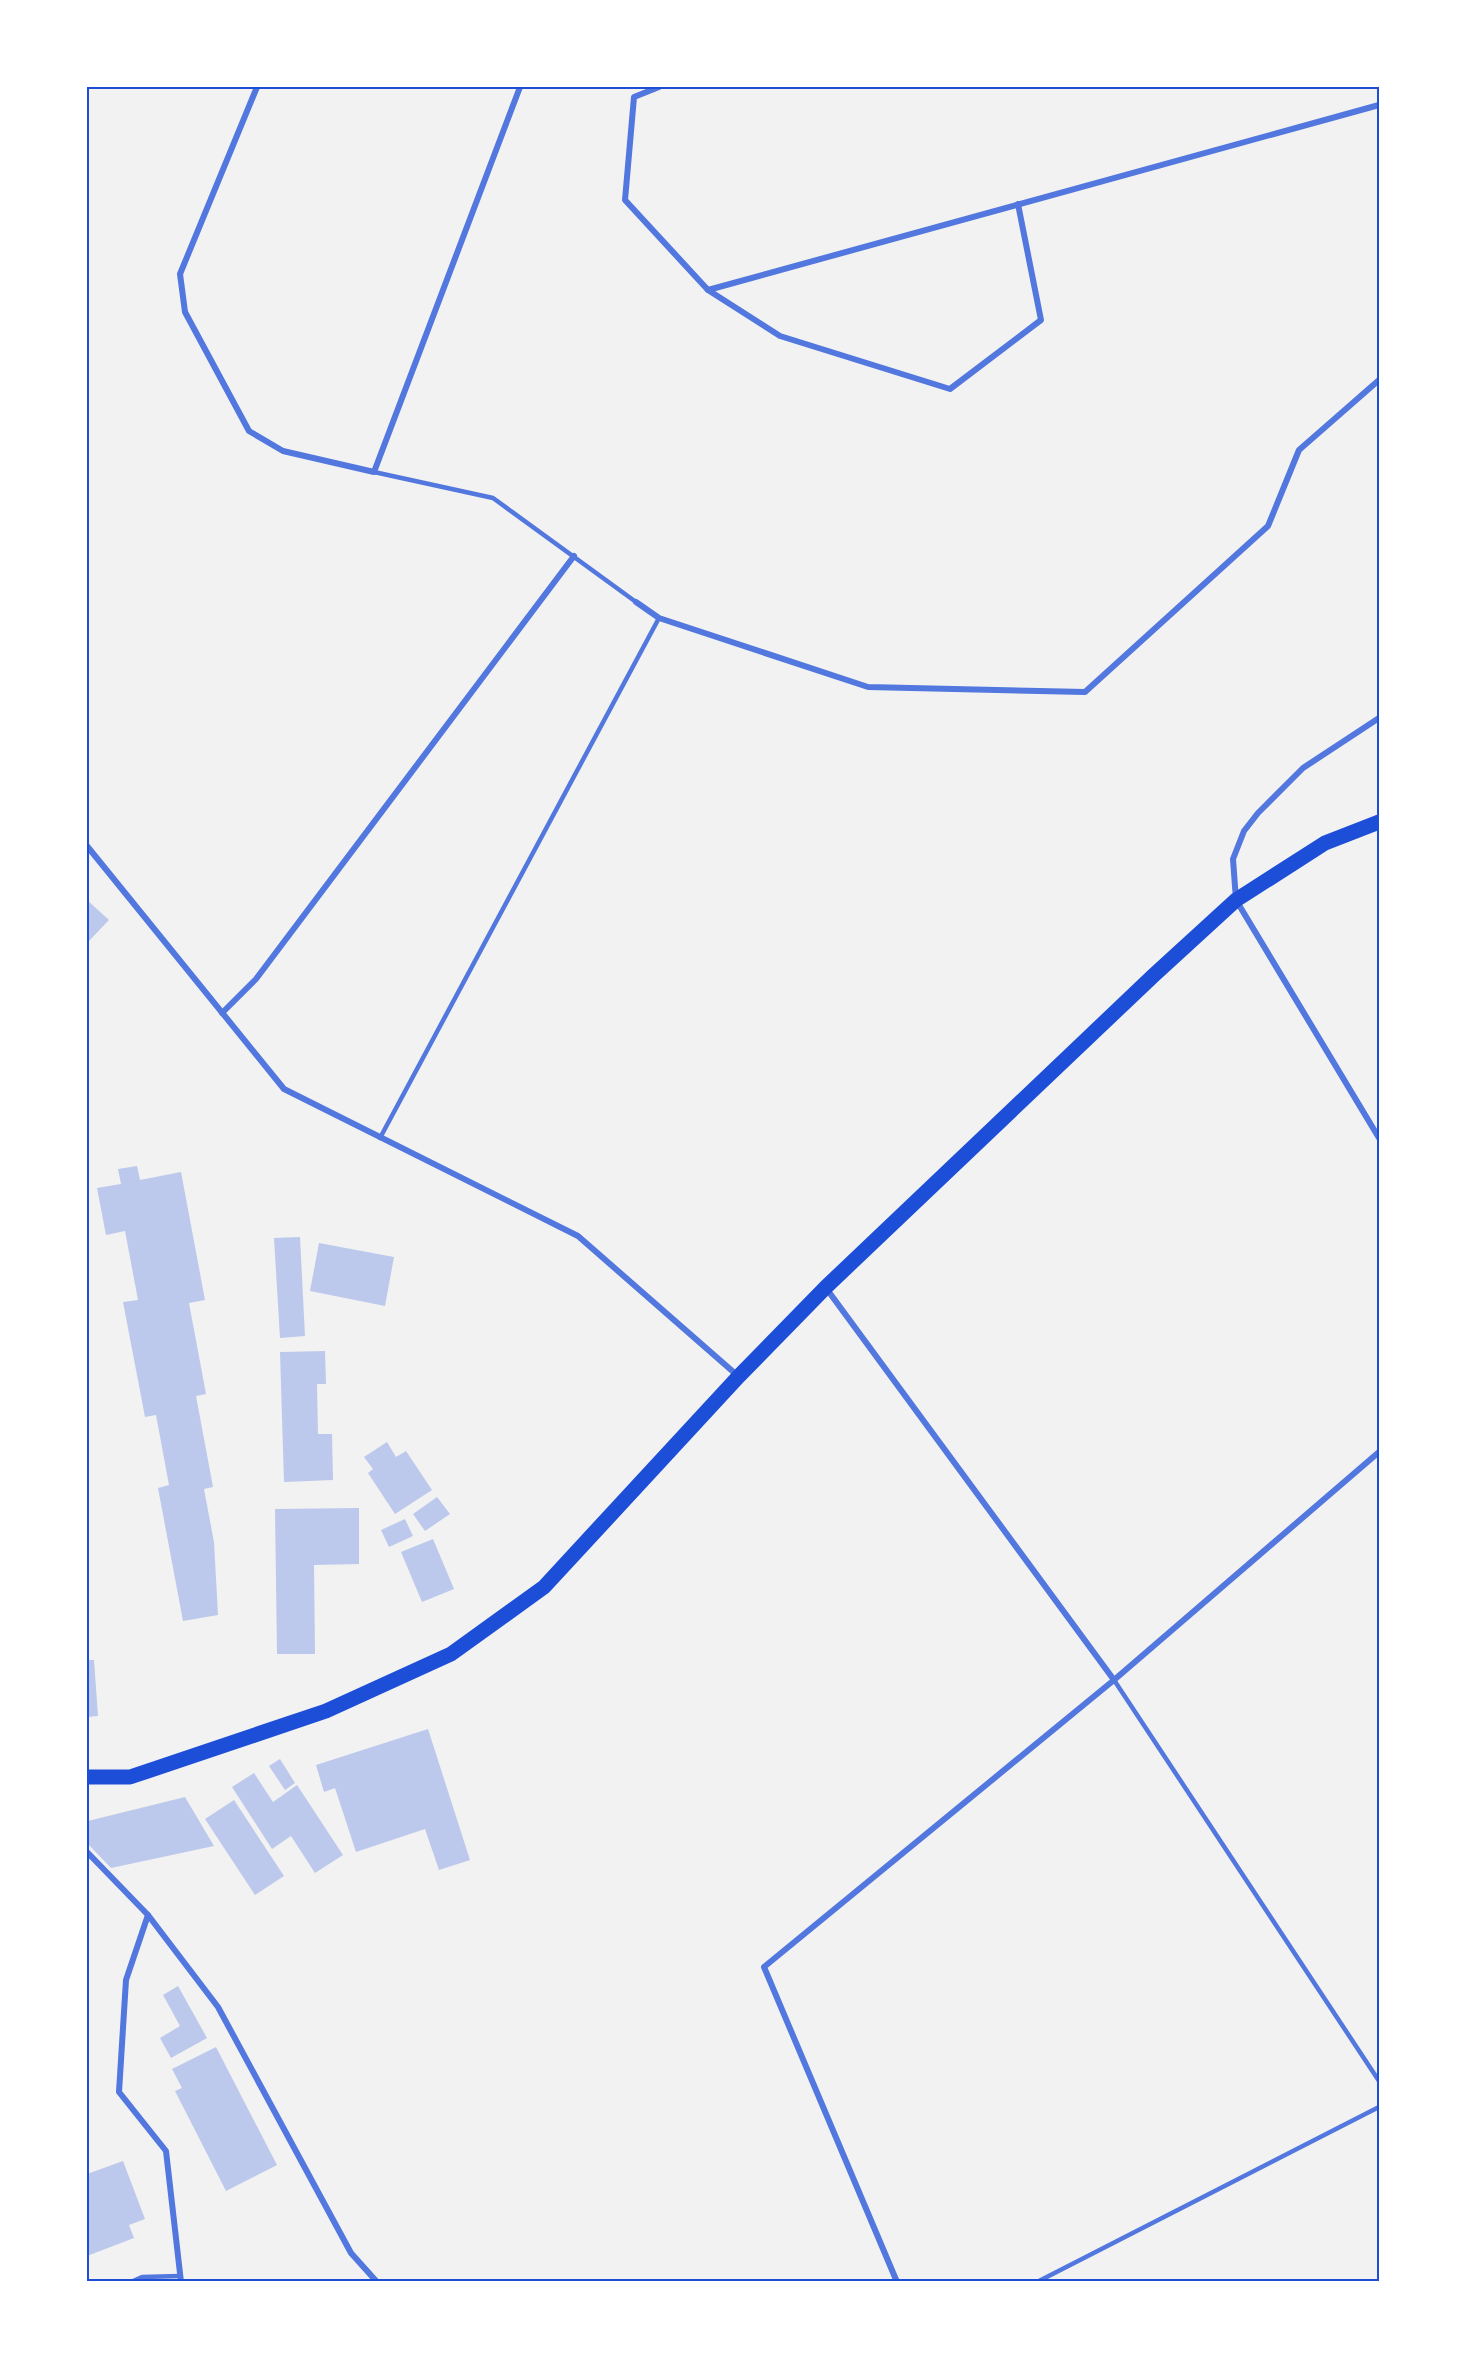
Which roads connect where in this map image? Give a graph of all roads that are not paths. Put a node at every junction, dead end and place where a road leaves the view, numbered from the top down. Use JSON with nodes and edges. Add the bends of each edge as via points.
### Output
{"nodes":[{"id":1,"x":257,"y":87,"type":"edge"},
{"id":2,"x":520,"y":87,"type":"edge"},
{"id":3,"x":658,"y":87,"type":"edge"},
{"id":4,"x":1379,"y":105,"type":"edge"},
{"id":5,"x":1018,"y":204,"type":"junction"},
{"id":6,"x":708,"y":290,"type":"junction"},
{"id":7,"x":1379,"y":380,"type":"edge"},
{"id":8,"x":374,"y":472,"type":"junction"},
{"id":9,"x":574,"y":556,"type":"junction"},
{"id":10,"x":636,"y":602,"type":"joint"},
{"id":11,"x":659,"y":618,"type":"junction"},
{"id":12,"x":1379,"y":718,"type":"edge"},
{"id":13,"x":1379,"y":822,"type":"edge"},
{"id":14,"x":87,"y":846,"type":"edge"},
{"id":15,"x":1236,"y":900,"type":"junction"},
{"id":16,"x":222,"y":1013,"type":"junction"},
{"id":17,"x":380,"y":1138,"type":"junction"},
{"id":18,"x":1379,"y":1138,"type":"edge"},
{"id":19,"x":826,"y":1287,"type":"junction"},
{"id":20,"x":739,"y":1376,"type":"junction"},
{"id":21,"x":1379,"y":1452,"type":"edge"},
{"id":22,"x":1114,"y":1680,"type":"junction"},
{"id":23,"x":87,"y":1777,"type":"edge"},
{"id":24,"x":87,"y":1852,"type":"edge"},
{"id":25,"x":148,"y":1916,"type":"junction"},
{"id":26,"x":1379,"y":2082,"type":"edge"},
{"id":27,"x":1379,"y":2107,"type":"edge"},
{"id":28,"x":180,"y":2279,"type":"edge"},
{"id":29,"x":131,"y":2282,"type":"edge"},
{"id":30,"x":377,"y":2282,"type":"edge"},
{"id":31,"x":897,"y":2282,"type":"edge"},
{"id":32,"x":1037,"y":2282,"type":"edge"}],
"edges":[{"from":1,"to":8,"type":"street","via":[[180,274],[184,312],[249,431],[283,451]]},
{"from":2,"to":8,"type":"street"},
{"from":3,"to":6,"type":"street","via":[[634,96],[625,200]]},
{"from":4,"to":5,"type":"street"},
{"from":5,"to":6,"type":"street"},
{"from":5,"to":6,"type":"street","via":[[1041,320],[950,389],[780,336]]},
{"from":7,"to":11,"type":"street","via":[[1299,450],[1268,526],[1085,692],[868,687]]},
{"from":8,"to":9,"type":"lane","via":[[493,498]]},
{"from":9,"to":10,"type":"lane"},
{"from":9,"to":16,"type":"street","via":[[256,979]]},
{"from":10,"to":11,"type":"street"},
{"from":11,"to":17,"type":"lane"},
{"from":12,"to":15,"type":"street","via":[[1303,768],[1258,813],[1244,831],[1233,859]]},
{"from":13,"to":15,"type":"main road","via":[[1325,843]]},
{"from":14,"to":16,"type":"street"},
{"from":15,"to":18,"type":"street"},
{"from":15,"to":19,"type":"main road"},
{"from":16,"to":17,"type":"street","via":[[284,1089]]},
{"from":17,"to":20,"type":"street","via":[[578,1236]]},
{"from":19,"to":20,"type":"main road"},
{"from":19,"to":22,"type":"street"},
{"from":20,"to":23,"type":"main road","via":[[544,1587],[451,1654],[326,1711],[130,1777]]},
{"from":21,"to":22,"type":"street"},
{"from":22,"to":26,"type":"lane"},
{"from":22,"to":31,"type":"street","via":[[764,1967]]},
{"from":24,"to":25,"type":"street"},
{"from":25,"to":28,"type":"street","via":[[126,1980],[119,2092],[166,2151]]},
{"from":25,"to":30,"type":"street","via":[[218,2007],[351,2253]]},
{"from":27,"to":32,"type":"lane"},
{"from":28,"to":29,"type":"lane","via":[[142,2277]]}]}
